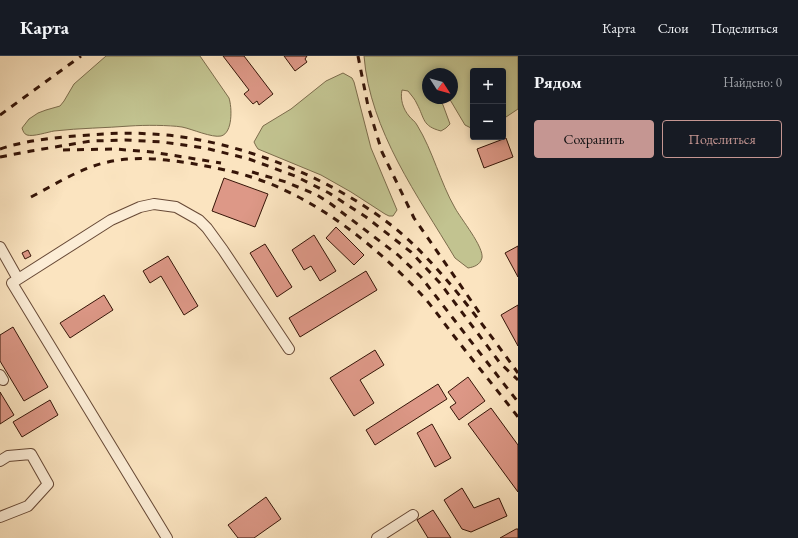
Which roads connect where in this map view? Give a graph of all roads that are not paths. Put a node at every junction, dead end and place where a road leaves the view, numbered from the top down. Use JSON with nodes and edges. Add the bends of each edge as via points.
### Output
{"nodes":[{"id":1,"x":0,"y":246,"type":"edge"},
{"id":2,"x":15,"y":281,"type":"junction"},
{"id":3,"x":289,"y":349,"type":"dead end"},
{"id":4,"x":0,"y":461,"type":"edge"},
{"id":5,"x":413,"y":515,"type":"dead end"},
{"id":6,"x":0,"y":517,"type":"edge"},
{"id":7,"x":167,"y":538,"type":"edge"},
{"id":8,"x":377,"y":538,"type":"edge"}],
"edges":[{"from":1,"to":2,"type":"street"},
{"from":2,"to":3,"type":"street","via":[[111,220],[140,207],[154,204],[176,207],[199,220],[207,228]]},
{"from":2,"to":7,"type":"street"},
{"from":4,"to":6,"type":"street","via":[[8,456],[31,454],[48,484],[28,506]]},
{"from":5,"to":8,"type":"street"}]}
